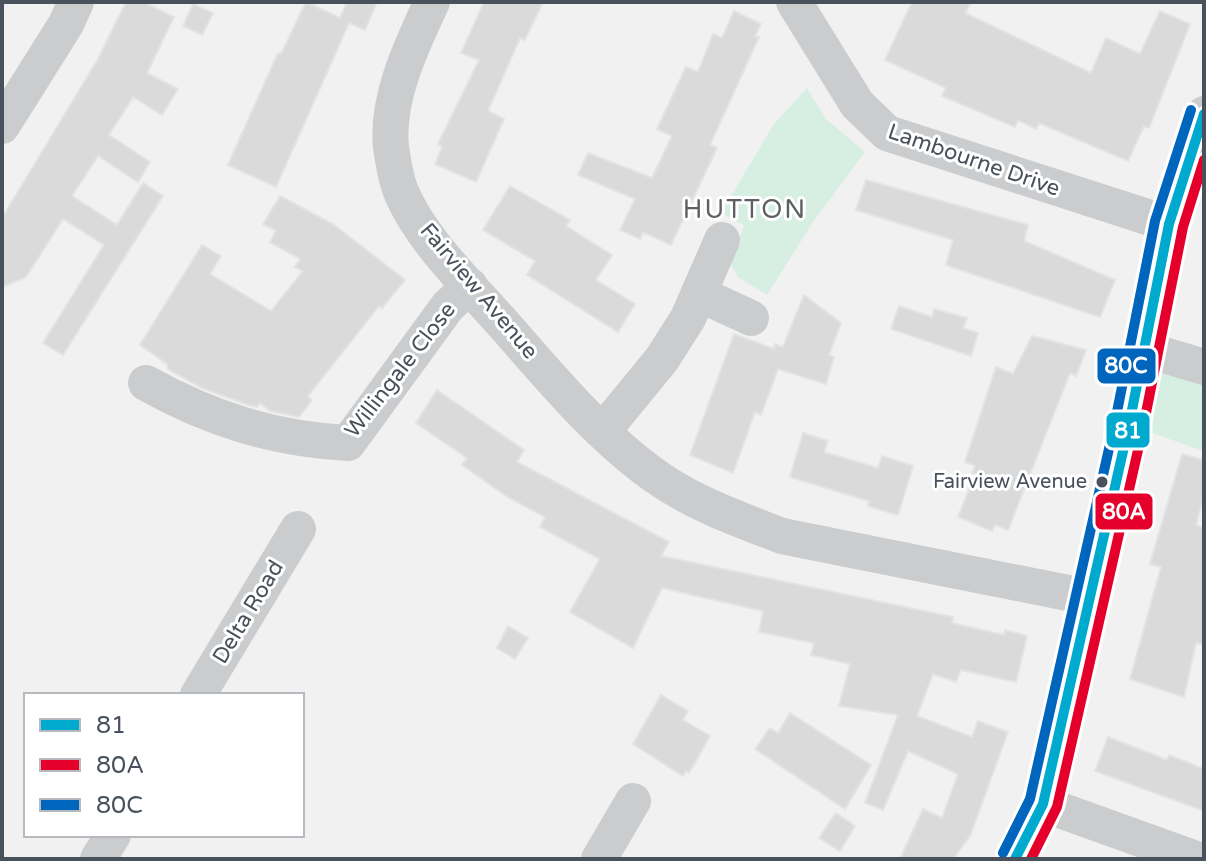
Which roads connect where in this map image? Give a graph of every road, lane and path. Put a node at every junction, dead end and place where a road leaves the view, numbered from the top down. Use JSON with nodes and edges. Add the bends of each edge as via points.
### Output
{"nodes":[{"id":1,"x":76,"y":2,"type":"edge"},
{"id":2,"x":432,"y":2,"type":"edge"},
{"id":3,"x":810,"y":8,"type":"edge"},
{"id":4,"x":1204,"y":114,"type":"edge"},
{"id":5,"x":2,"y":126,"type":"edge"},
{"id":6,"x":1169,"y":224,"type":"junction"},
{"id":7,"x":722,"y":240,"type":"dead end"},
{"id":8,"x":470,"y":286,"type":"junction"},
{"id":9,"x":699,"y":294,"type":"junction"},
{"id":10,"x":751,"y":318,"type":"dead end"},
{"id":11,"x":1144,"y":349,"type":"junction"},
{"id":12,"x":1204,"y":367,"type":"edge"},
{"id":13,"x":146,"y":383,"type":"dead end"},
{"id":14,"x":603,"y":431,"type":"junction"},
{"id":15,"x":298,"y":529,"type":"dead end"},
{"id":16,"x":1088,"y":597,"type":"junction"},
{"id":17,"x":199,"y":693,"type":"edge"},
{"id":18,"x":633,"y":801,"type":"dead end"},
{"id":19,"x":1043,"y":804,"type":"junction"},
{"id":20,"x":112,"y":837,"type":"edge"},
{"id":21,"x":98,"y":859,"type":"edge"},
{"id":22,"x":599,"y":859,"type":"edge"},
{"id":23,"x":1015,"y":859,"type":"edge"},
{"id":24,"x":1196,"y":859,"type":"edge"}],
"edges":[{"from":1,"to":5,"type":"street"},
{"from":2,"to":8,"type":"street","name":"Fairview Avenue","via":[[410,50],[394,109],[391,145],[402,194]]},
{"from":3,"to":6,"type":"street","name":"Lambourne Drive","via":[[857,104],[887,133]]},
{"from":4,"to":6,"type":"street"},
{"from":6,"to":11,"type":"street"},
{"from":7,"to":9,"type":"street"},
{"from":8,"to":13,"type":"street","name":"Willingale Close","via":[[448,306],[348,443],[251,430],[191,409]]},
{"from":8,"to":14,"type":"street","name":"Fairview Avenue"},
{"from":9,"to":10,"type":"street"},
{"from":9,"to":14,"type":"street","via":[[662,359]]},
{"from":11,"to":12,"type":"street"},
{"from":11,"to":16,"type":"street"},
{"from":14,"to":16,"type":"street","name":"Fairview Avenue","via":[[662,480],[782,536]]},
{"from":15,"to":17,"type":"street","name":"Delta Road"},
{"from":16,"to":19,"type":"street"},
{"from":18,"to":22,"type":"street"},
{"from":19,"to":23,"type":"street"},
{"from":19,"to":24,"type":"street"},
{"from":20,"to":21,"type":"street"}]}
